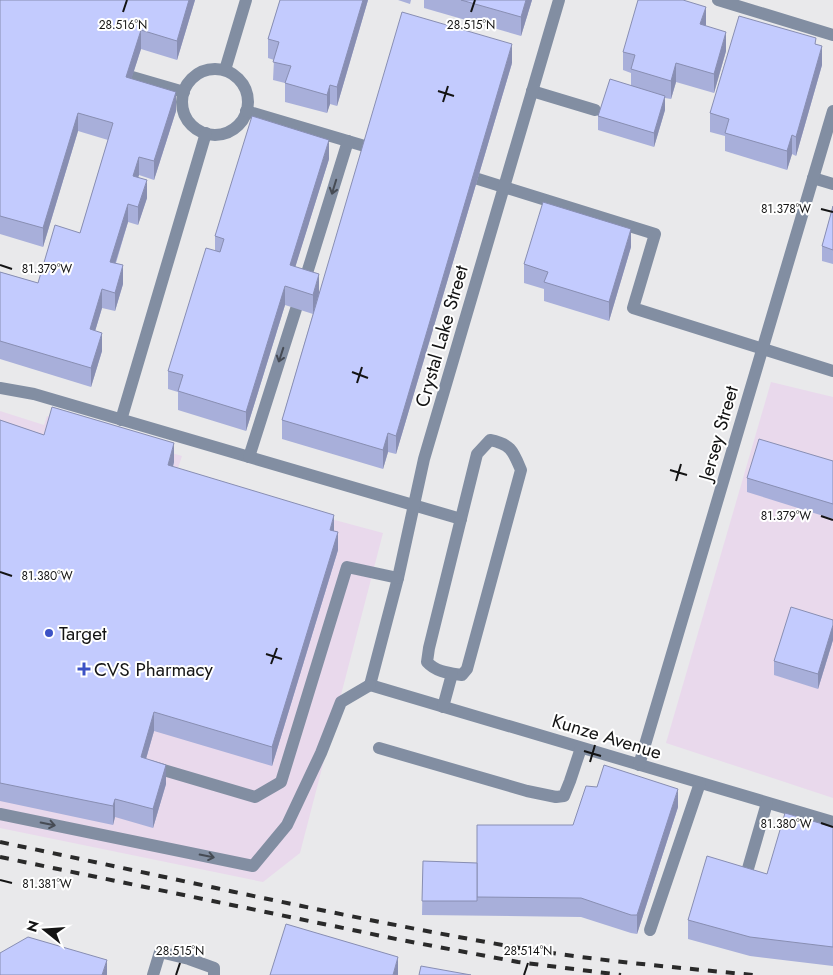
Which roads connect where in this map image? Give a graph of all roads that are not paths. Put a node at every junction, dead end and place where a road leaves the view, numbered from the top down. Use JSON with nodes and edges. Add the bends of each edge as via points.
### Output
{"nodes":[{"id":1,"x":246,"y":0,"type":"edge"},
{"id":2,"x":560,"y":0,"type":"edge"},
{"id":3,"x":718,"y":0,"type":"edge"},
{"id":4,"x":833,"y":35,"type":"edge"},
{"id":5,"x":101,"y":68,"type":"edge"},
{"id":6,"x":225,"y":70,"type":"junction"},
{"id":7,"x":532,"y":91,"type":"junction"},
{"id":8,"x":184,"y":92,"type":"junction"},
{"id":9,"x":595,"y":110,"type":"dead end"},
{"id":10,"x":246,"y":111,"type":"junction"},
{"id":11,"x":833,"y":111,"type":"edge"},
{"id":12,"x":206,"y":133,"type":"junction"},
{"id":13,"x":348,"y":141,"type":"junction"},
{"id":14,"x":386,"y":152,"type":"edge"},
{"id":15,"x":450,"y":171,"type":"edge"},
{"id":16,"x":813,"y":178,"type":"junction"},
{"id":17,"x":833,"y":184,"type":"edge"},
{"id":18,"x":504,"y":187,"type":"junction"},
{"id":19,"x":302,"y":287,"type":"edge"},
{"id":20,"x":296,"y":309,"type":"edge"},
{"id":21,"x":762,"y":350,"type":"junction"},
{"id":22,"x":833,"y":372,"type":"edge"},
{"id":23,"x":0,"y":388,"type":"edge"},
{"id":24,"x":121,"y":420,"type":"junction"},
{"id":25,"x":249,"y":457,"type":"junction"},
{"id":26,"x":413,"y":505,"type":"junction"},
{"id":27,"x":461,"y":519,"type":"junction"},
{"id":28,"x":398,"y":578,"type":"junction"},
{"id":29,"x":452,"y":674,"type":"junction"},
{"id":30,"x":370,"y":685,"type":"junction"},
{"id":31,"x":443,"y":707,"type":"junction"},
{"id":32,"x":379,"y":748,"type":"dead end"},
{"id":33,"x":581,"y":748,"type":"junction"},
{"id":34,"x":145,"y":764,"type":"edge"},
{"id":35,"x":640,"y":765,"type":"junction"},
{"id":36,"x":700,"y":783,"type":"junction"},
{"id":37,"x":768,"y":803,"type":"junction"},
{"id":38,"x":0,"y":814,"type":"edge"},
{"id":39,"x":833,"y":822,"type":"edge"},
{"id":40,"x":747,"y":872,"type":"edge"},
{"id":41,"x":650,"y":930,"type":"dead end"},
{"id":42,"x":153,"y":975,"type":"edge"},
{"id":43,"x":214,"y":975,"type":"edge"}],
"edges":[{"from":1,"to":6,"type":"street"},
{"from":2,"to":7,"type":"street","name":"Crystal Lake Street"},
{"from":3,"to":4,"type":"street"},
{"from":5,"to":8,"type":"street"},
{"from":6,"to":8,"type":"street","via":[[212,69],[200,73]]},
{"from":6,"to":10,"type":"street","via":[[244,86],[248,98]]},
{"from":7,"to":9,"type":"street"},
{"from":7,"to":18,"type":"street","name":"Crystal Lake Street"},
{"from":8,"to":12,"type":"street","via":[[183,105],[187,117]]},
{"from":10,"to":12,"type":"street","via":[[241,122],[231,130],[219,134]]},
{"from":10,"to":13,"type":"street"},
{"from":11,"to":16,"type":"street","name":"Jersey Street"},
{"from":12,"to":24,"type":"street"},
{"from":13,"to":14,"type":"street"},
{"from":13,"to":19,"type":"street","one_way":true},
{"from":15,"to":18,"type":"street"},
{"from":16,"to":17,"type":"street"},
{"from":16,"to":21,"type":"street","name":"Jersey Street"},
{"from":18,"to":21,"type":"street","via":[[656,234],[633,308]]},
{"from":18,"to":26,"type":"street","name":"Crystal Lake Street"},
{"from":20,"to":25,"type":"street","one_way":true},
{"from":21,"to":22,"type":"street"},
{"from":21,"to":35,"type":"street","name":"Jersey Street"},
{"from":23,"to":24,"type":"street","via":[[34,394]]},
{"from":24,"to":25,"type":"street"},
{"from":25,"to":26,"type":"street"},
{"from":26,"to":27,"type":"street"},
{"from":26,"to":28,"type":"street","name":"Crystal Lake Street"},
{"from":27,"to":29,"type":"street","via":[[427,662],[433,668]]},
{"from":27,"to":29,"type":"street","via":[[477,454],[490,440],[503,442],[515,454],[521,470],[467,669],[462,675]]},
{"from":28,"to":30,"type":"street","name":"Crystal Lake Street"},
{"from":28,"to":34,"type":"street","via":[[347,567],[281,782],[255,797]]},
{"from":29,"to":31,"type":"street"},
{"from":30,"to":31,"type":"street","name":"Kunze Avenue"},
{"from":38,"to":30,"type":"street","one_way":true,"via":[[253,866],[287,824],[341,702]]},
{"from":31,"to":33,"type":"street","name":"Kunze Avenue"},
{"from":32,"to":33,"type":"street","via":[[556,797],[564,796]]},
{"from":33,"to":35,"type":"street","name":"Kunze Avenue"},
{"from":35,"to":36,"type":"street","name":"Kunze Avenue"},
{"from":36,"to":37,"type":"street","name":"Kunze Avenue"},
{"from":36,"to":41,"type":"street"},
{"from":37,"to":39,"type":"street","name":"Kunze Avenue"},
{"from":37,"to":40,"type":"street"},
{"from":42,"to":43,"type":"street","via":[[160,952],[214,968]]}]}
